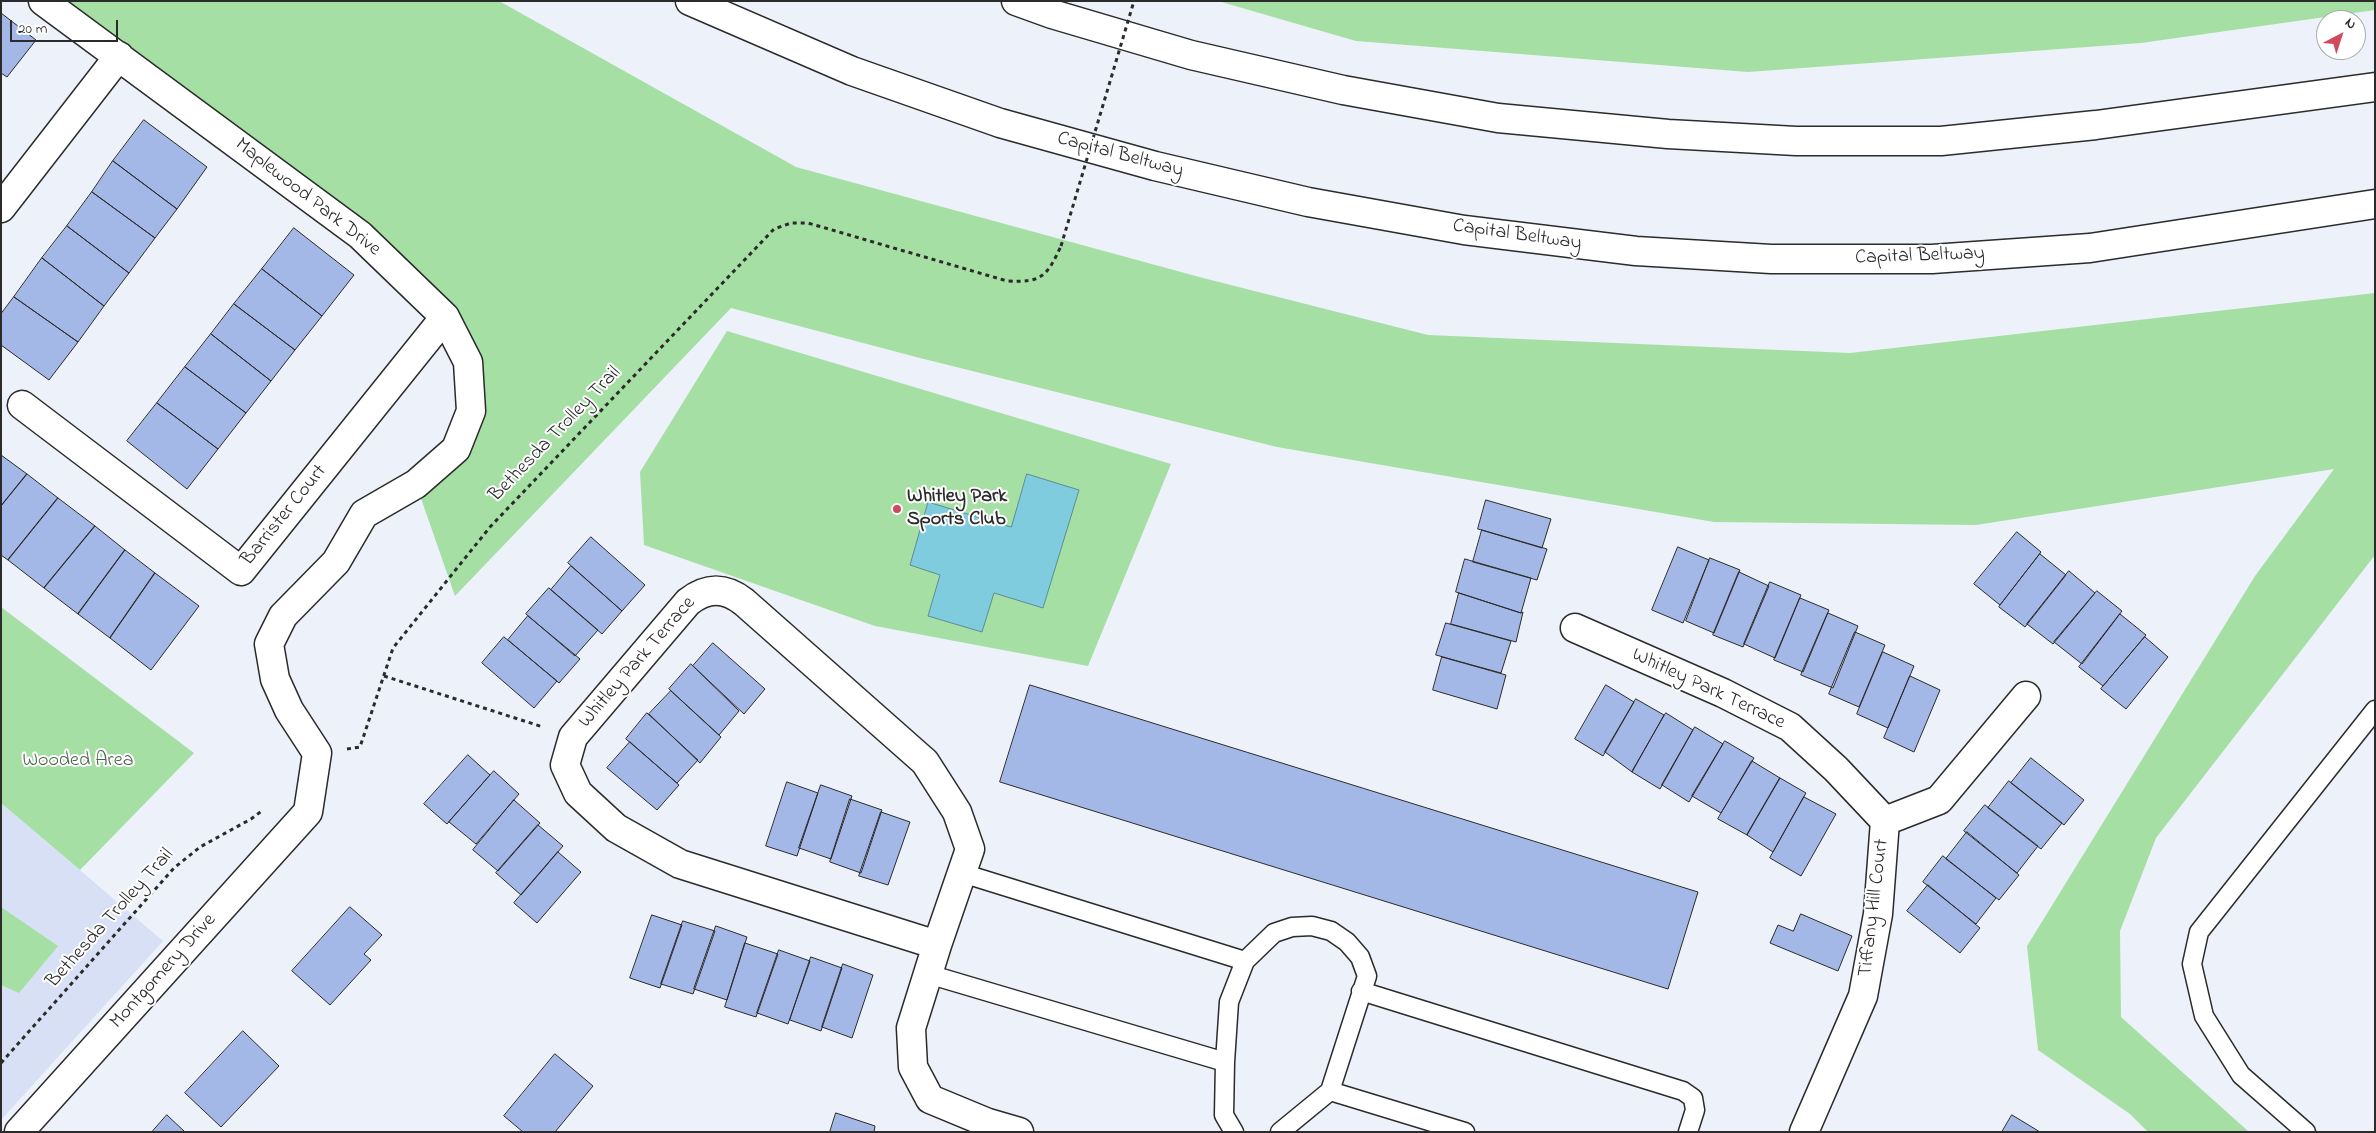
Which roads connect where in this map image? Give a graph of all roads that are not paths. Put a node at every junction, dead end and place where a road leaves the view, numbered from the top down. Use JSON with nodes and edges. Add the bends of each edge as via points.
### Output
{"nodes":[{"id":1,"x":44,"y":1,"type":"edge"},
{"id":2,"x":690,"y":1,"type":"edge"},
{"id":3,"x":1016,"y":1,"type":"edge"},
{"id":4,"x":119,"y":56,"type":"junction"},
{"id":5,"x":2375,"y":87,"type":"edge"},
{"id":6,"x":2375,"y":204,"type":"edge"},
{"id":7,"x":1,"y":208,"type":"edge"},
{"id":8,"x":2375,"y":218,"type":"edge"},
{"id":9,"x":2090,"y":248,"type":"junction"},
{"id":10,"x":445,"y":317,"type":"junction"},
{"id":11,"x":22,"y":404,"type":"dead end"},
{"id":12,"x":1575,"y":628,"type":"dead end"},
{"id":13,"x":2026,"y":696,"type":"dead end"},
{"id":14,"x":2375,"y":710,"type":"edge"},
{"id":15,"x":308,"y":812,"type":"joint"},
{"id":16,"x":1885,"y":821,"type":"junction"},
{"id":17,"x":962,"y":873,"type":"junction"},
{"id":18,"x":937,"y":945,"type":"junction"},
{"id":19,"x":1245,"y":961,"type":"junction"},
{"id":20,"x":928,"y":974,"type":"junction"},
{"id":21,"x":1361,"y":991,"type":"junction"},
{"id":22,"x":1225,"y":1062,"type":"junction"},
{"id":23,"x":1330,"y":1091,"type":"junction"},
{"id":24,"x":19,"y":1132,"type":"edge"},
{"id":25,"x":1019,"y":1132,"type":"edge"},
{"id":26,"x":1234,"y":1132,"type":"edge"},
{"id":27,"x":1280,"y":1132,"type":"edge"},
{"id":28,"x":1465,"y":1132,"type":"edge"},
{"id":29,"x":1688,"y":1132,"type":"edge"},
{"id":30,"x":1804,"y":1132,"type":"edge"},
{"id":31,"x":2306,"y":1132,"type":"edge"}],
"edges":[{"from":1,"to":4,"type":"main road","name":"Maplewood Park Drive"},
{"from":2,"to":9,"type":"main road","name":"Capital Beltway","via":[[852,71],[1000,123],[1155,166],[1298,200],[1425,223],[1636,251],[1771,259],[1932,259]]},
{"from":3,"to":5,"type":"main road","via":[[1191,55],[1343,90],[1498,118],[1668,134],[1796,141],[1941,141],[2096,125]]},
{"from":4,"to":7,"type":"main road"},
{"from":4,"to":10,"type":"main road","name":"Maplewood Park Drive","via":[[360,235]]},
{"from":6,"to":9,"type":"main road","name":"Capital Beltway"},
{"from":8,"to":9,"type":"main road"},
{"from":10,"to":11,"type":"main road","name":"Barrister Court","via":[[241,571]]},
{"from":10,"to":15,"type":"main road","name":"Maplewood Park Drive","via":[[468,362],[471,411],[456,449],[416,484],[364,514],[336,562],[283,616],[269,644],[275,679],[289,710],[317,753]]},
{"from":12,"to":16,"type":"main road","name":"Whitley Park Terrace","via":[[1790,727]]},
{"from":13,"to":16,"type":"main road","via":[[1939,800]]},
{"from":14,"to":31,"type":"lane","via":[[2199,932],[2192,964],[2204,1016],[2240,1074]]},
{"from":15,"to":24,"type":"main road","name":"Montgomery Drive"},
{"from":16,"to":30,"type":"main road","name":"Tiffany Hill Court","via":[[1878,914],[1863,996]]},
{"from":17,"to":18,"type":"main road","name":"Whitley Park Terrace"},
{"from":17,"to":18,"type":"main road","name":"Whitley Park Terrace","via":[[970,848],[958,812],[926,762],[734,594],[710,590],[688,602],[573,737],[564,765],[578,793],[616,828],[680,864]]},
{"from":17,"to":19,"type":"lane"},
{"from":18,"to":20,"type":"main road","name":"Whitley Park Terrace"},
{"from":19,"to":21,"type":"lane","via":[[1274,934],[1292,927],[1312,926],[1331,931],[1347,942],[1360,958],[1367,976]]},
{"from":19,"to":22,"type":"lane","via":[[1229,1002]]},
{"from":20,"to":22,"type":"lane"},
{"from":20,"to":25,"type":"main road","name":"Whitley Park Terrace","via":[[911,1028],[913,1067],[930,1100]]},
{"from":21,"to":23,"type":"lane"},
{"from":21,"to":29,"type":"lane","via":[[1683,1091],[1693,1098],[1695,1110]]},
{"from":22,"to":26,"type":"lane","via":[[1224,1115]]},
{"from":23,"to":27,"type":"lane"},
{"from":23,"to":28,"type":"lane"}]}
